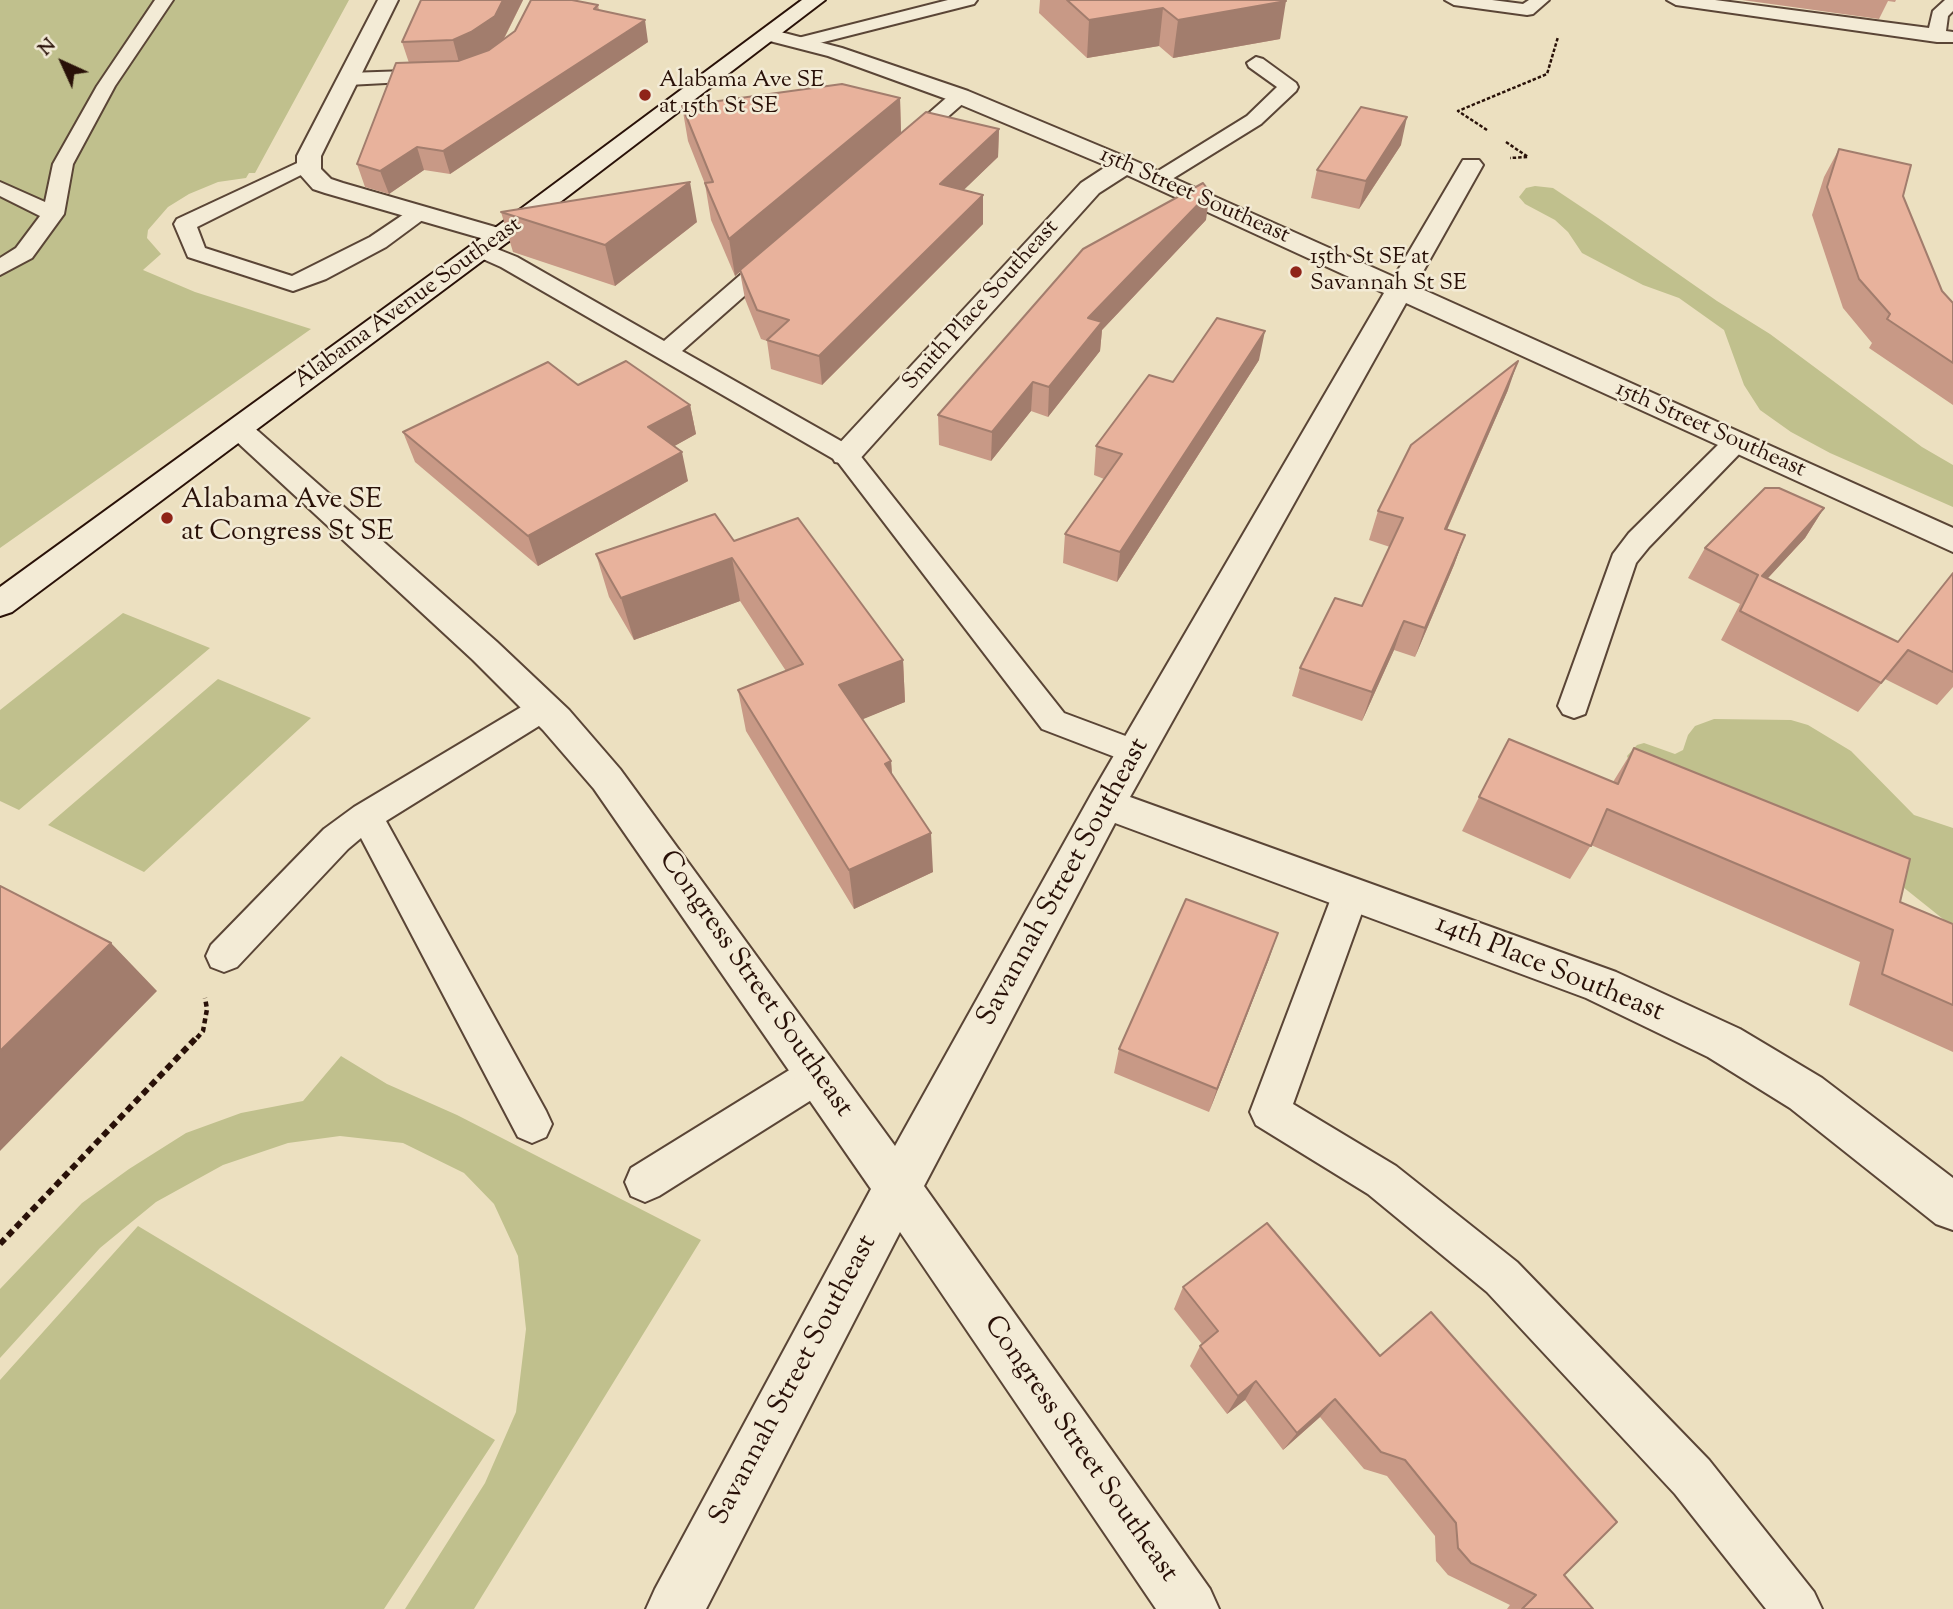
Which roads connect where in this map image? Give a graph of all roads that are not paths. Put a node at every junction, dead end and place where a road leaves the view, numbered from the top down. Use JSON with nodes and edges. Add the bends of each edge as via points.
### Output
{"nodes":[{"id":1,"x":164,"y":0,"type":"edge"},
{"id":2,"x":388,"y":0,"type":"edge"},
{"id":3,"x":815,"y":0,"type":"edge"},
{"id":4,"x":968,"y":0,"type":"edge"},
{"id":5,"x":1454,"y":0,"type":"edge"},
{"id":6,"x":1541,"y":0,"type":"edge"},
{"id":7,"x":1676,"y":0,"type":"edge"},
{"id":8,"x":1953,"y":2,"type":"edge"},
{"id":9,"x":769,"y":35,"type":"junction"},
{"id":10,"x":1945,"y":37,"type":"edge"},
{"id":11,"x":800,"y":43,"type":"junction"},
{"id":12,"x":1256,"y":63,"type":"dead end"},
{"id":13,"x":453,"y":75,"type":"edge"},
{"id":14,"x":348,"y":79,"type":"junction"},
{"id":15,"x":960,"y":96,"type":"junction"},
{"id":16,"x":887,"y":160,"type":"edge"},
{"id":17,"x":308,"y":164,"type":"junction"},
{"id":18,"x":1125,"y":165,"type":"junction"},
{"id":19,"x":1471,"y":166,"type":"dead end"},
{"id":20,"x":1157,"y":180,"type":"junction"},
{"id":21,"x":0,"y":188,"type":"edge"},
{"id":22,"x":421,"y":213,"type":"junction"},
{"id":23,"x":53,"y":214,"type":"junction"},
{"id":24,"x":792,"y":242,"type":"edge"},
{"id":25,"x":491,"y":243,"type":"junction"},
{"id":26,"x":0,"y":268,"type":"edge"},
{"id":27,"x":1399,"y":289,"type":"junction"},
{"id":28,"x":666,"y":352,"type":"junction"},
{"id":29,"x":239,"y":430,"type":"junction"},
{"id":30,"x":1736,"y":442,"type":"junction"},
{"id":31,"x":846,"y":456,"type":"junction"},
{"id":32,"x":1953,"y":541,"type":"edge"},
{"id":33,"x":0,"y":604,"type":"edge"},
{"id":34,"x":1574,"y":706,"type":"dead end"},
{"id":35,"x":544,"y":708,"type":"junction"},
{"id":36,"x":1136,"y":753,"type":"junction"},
{"id":37,"x":1107,"y":804,"type":"junction"},
{"id":38,"x":366,"y":816,"type":"junction"},
{"id":39,"x":1351,"y":893,"type":"junction"},
{"id":40,"x":224,"y":956,"type":"road end"},
{"id":41,"x":818,"y":1074,"type":"junction"},
{"id":42,"x":532,"y":1124,"type":"dead end"},
{"id":43,"x":645,"y":1182,"type":"dead end"},
{"id":44,"x":897,"y":1188,"type":"junction"},
{"id":45,"x":1953,"y":1207,"type":"edge"},
{"id":46,"x":675,"y":1609,"type":"edge"},
{"id":47,"x":1190,"y":1609,"type":"edge"},
{"id":48,"x":1797,"y":1609,"type":"edge"}],
"edges":[{"from":1,"to":23,"type":"lane","via":[[106,86],[64,164]]},
{"from":2,"to":14,"type":"street"},
{"from":3,"to":9,"type":"street","name":"Alabama Avenue Southeast"},
{"from":4,"to":11,"type":"lane"},
{"from":5,"to":6,"type":"lane","via":[[1527,10]]},
{"from":7,"to":10,"type":"lane"},
{"from":8,"to":10,"type":"lane","via":[[1939,15]]},
{"from":9,"to":11,"type":"street","name":"15th Street Southeast"},
{"from":9,"to":25,"type":"street","name":"Alabama Avenue Southeast"},
{"from":11,"to":15,"type":"street","name":"15th Street Southeast"},
{"from":12,"to":20,"type":"lane","via":[[1289,87],[1254,120]]},
{"from":13,"to":14,"type":"lane"},
{"from":14,"to":17,"type":"street"},
{"from":15,"to":16,"type":"lane"},
{"from":15,"to":18,"type":"street","name":"15th Street Southeast"},
{"from":17,"to":22,"type":"street","via":[[314,178],[323,184]]},
{"from":17,"to":22,"type":"lane","via":[[185,224],[196,252],[293,284],[378,242]]},
{"from":18,"to":20,"type":"street","name":"15th Street Southeast"},
{"from":18,"to":31,"type":"street","name":"Smith Place Southeast","via":[[1090,188]]},
{"from":19,"to":27,"type":"street","name":"Savannah Street Southeast"},
{"from":20,"to":27,"type":"street","name":"15th Street Southeast"},
{"from":21,"to":23,"type":"lane"},
{"from":22,"to":25,"type":"street"},
{"from":23,"to":26,"type":"lane","via":[[24,253]]},
{"from":24,"to":28,"type":"lane"},
{"from":25,"to":28,"type":"lane"},
{"from":25,"to":29,"type":"street","name":"Alabama Avenue Southeast"},
{"from":27,"to":30,"type":"street","name":"15th Street Southeast"},
{"from":27,"to":36,"type":"street","name":"Savannah Street Southeast"},
{"from":28,"to":31,"type":"lane"},
{"from":29,"to":33,"type":"street","name":"Alabama Avenue Southeast"},
{"from":29,"to":35,"type":"street","name":"Congress Street Southeast"},
{"from":30,"to":32,"type":"street","name":"15th Street Southeast"},
{"from":30,"to":34,"type":"lane","via":[[1623,561]]},
{"from":31,"to":36,"type":"lane","via":[[1053,721]]},
{"from":35,"to":38,"type":"lane"},
{"from":35,"to":41,"type":"street","name":"Congress Street Southeast","via":[[641,824]]},
{"from":36,"to":37,"type":"street","name":"Savannah Street Southeast"},
{"from":37,"to":39,"type":"street","name":"14th Place Southeast"},
{"from":37,"to":44,"type":"street","name":"Savannah Street Southeast"},
{"from":38,"to":40,"type":"lane","via":[[335,839]]},
{"from":38,"to":42,"type":"lane"},
{"from":39,"to":45,"type":"street","name":"14th Place Southeast","via":[[1601,985],[1724,1043],[1806,1093]]},
{"from":39,"to":48,"type":"lane","via":[[1270,1112],[1382,1180],[1502,1277],[1692,1478]]},
{"from":41,"to":43,"type":"lane"},
{"from":41,"to":44,"type":"street","name":"Congress Street Southeast"},
{"from":44,"to":46,"type":"street","name":"Savannah Street Southeast"},
{"from":44,"to":47,"type":"street","name":"Congress Street Southeast"}]}
